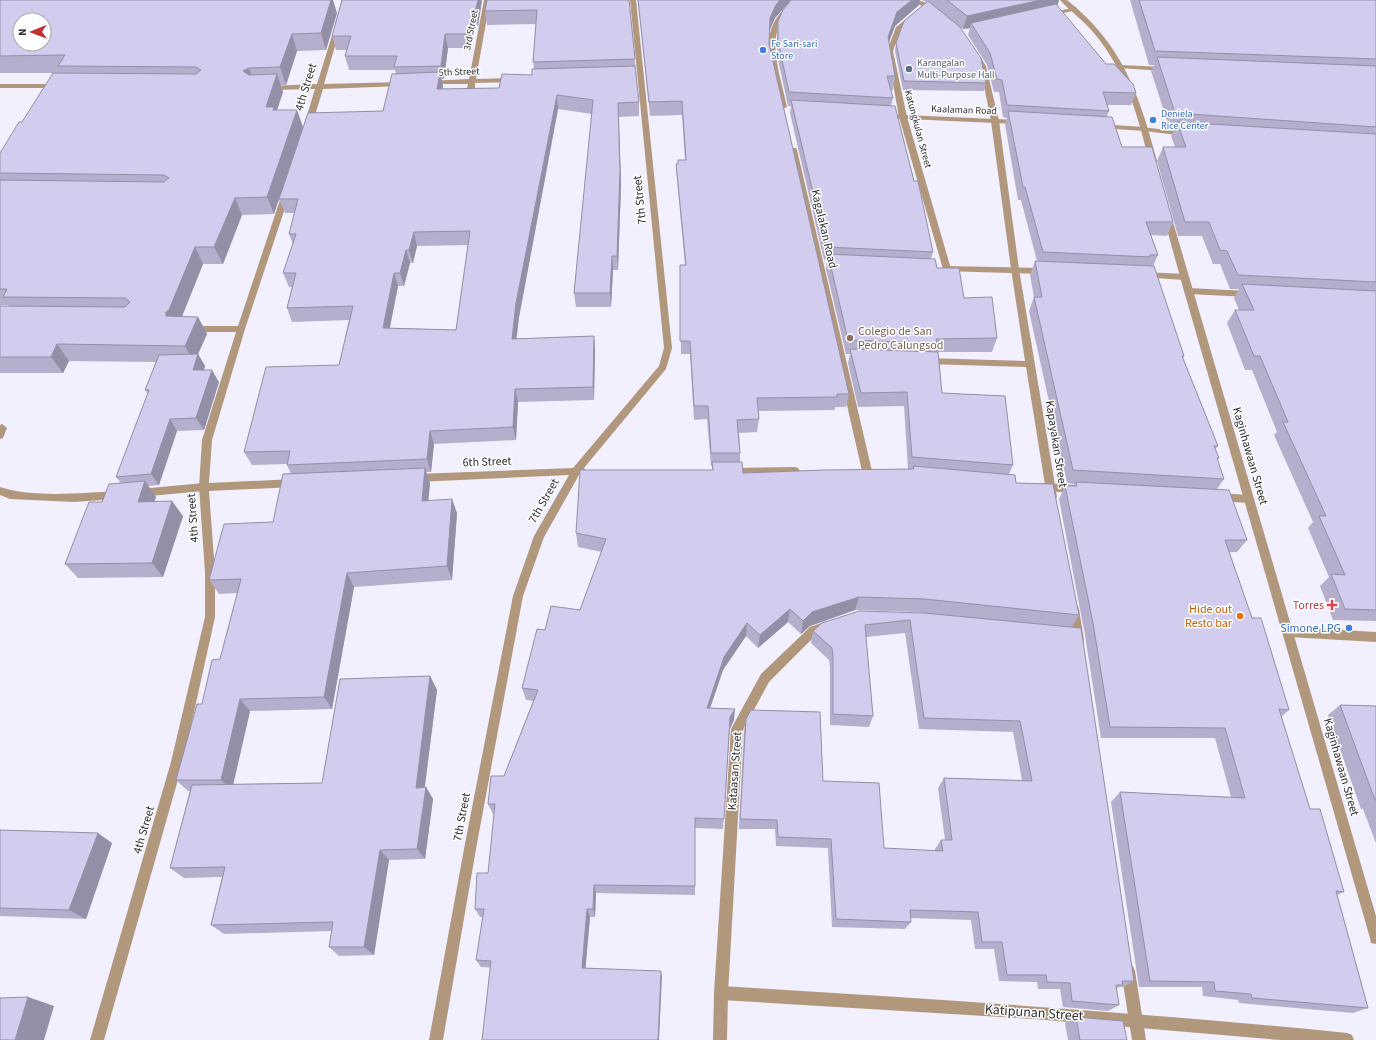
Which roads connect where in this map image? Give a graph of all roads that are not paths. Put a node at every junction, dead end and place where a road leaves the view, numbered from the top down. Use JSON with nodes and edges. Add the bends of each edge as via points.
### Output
{"nodes":[{"id":1,"x":487,"y":0,"type":"edge"},
{"id":2,"x":633,"y":0,"type":"edge"},
{"id":3,"x":797,"y":0,"type":"edge"},
{"id":4,"x":915,"y":0,"type":"edge"},
{"id":5,"x":1063,"y":0,"type":"edge"},
{"id":6,"x":926,"y":5,"type":"junction"},
{"id":7,"x":1075,"y":9,"type":"junction"},
{"id":8,"x":1045,"y":16,"type":"edge"},
{"id":9,"x":944,"y":19,"type":"edge"},
{"id":10,"x":339,"y":22,"type":"edge"},
{"id":11,"x":971,"y":46,"type":"edge"},
{"id":12,"x":1121,"y":67,"type":"junction"},
{"id":13,"x":1172,"y":69,"type":"edge"},
{"id":14,"x":524,"y":80,"type":"edge"},
{"id":15,"x":424,"y":83,"type":"edge"},
{"id":16,"x":408,"y":84,"type":"edge"},
{"id":17,"x":471,"y":85,"type":"junction"},
{"id":18,"x":0,"y":86,"type":"edge"},
{"id":19,"x":62,"y":86,"type":"edge"},
{"id":20,"x":321,"y":87,"type":"junction"},
{"id":21,"x":262,"y":89,"type":"edge"},
{"id":22,"x":787,"y":112,"type":"dead end"},
{"id":23,"x":879,"y":116,"type":"edge"},
{"id":24,"x":903,"y":117,"type":"junction"},
{"id":25,"x":995,"y":121,"type":"junction"},
{"id":26,"x":1025,"y":122,"type":"edge"},
{"id":27,"x":1092,"y":125,"type":"edge"},
{"id":28,"x":1144,"y":129,"type":"junction"},
{"id":29,"x":306,"y":131,"type":"edge"},
{"id":30,"x":1191,"y":134,"type":"edge"},
{"id":31,"x":791,"y":140,"type":"edge"},
{"id":32,"x":1156,"y":171,"type":"edge"},
{"id":33,"x":289,"y":183,"type":"edge"},
{"id":34,"x":1166,"y":209,"type":"edge"},
{"id":35,"x":1015,"y":269,"type":"junction"},
{"id":36,"x":1054,"y":271,"type":"edge"},
{"id":37,"x":1138,"y":275,"type":"edge"},
{"id":38,"x":1184,"y":277,"type":"junction"},
{"id":39,"x":1188,"y":290,"type":"junction"},
{"id":40,"x":1258,"y":294,"type":"edge"},
{"id":41,"x":181,"y":329,"type":"edge"},
{"id":42,"x":241,"y":329,"type":"junction"},
{"id":43,"x":920,"y":360,"type":"edge"},
{"id":44,"x":1030,"y":364,"type":"junction"},
{"id":45,"x":576,"y":471,"type":"junction"},
{"id":46,"x":591,"y":471,"type":"edge"},
{"id":47,"x":808,"y":471,"type":"edge"},
{"id":48,"x":867,"y":471,"type":"edge"},
{"id":49,"x":723,"y":472,"type":"edge"},
{"id":50,"x":410,"y":478,"type":"edge"},
{"id":51,"x":307,"y":482,"type":"edge"},
{"id":52,"x":1027,"y":486,"type":"edge"},
{"id":53,"x":204,"y":487,"type":"junction"},
{"id":54,"x":1050,"y":488,"type":"junction"},
{"id":55,"x":0,"y":490,"type":"edge"},
{"id":56,"x":1085,"y":490,"type":"edge"},
{"id":57,"x":1210,"y":497,"type":"edge"},
{"id":58,"x":1249,"y":499,"type":"junction"},
{"id":59,"x":1054,"y":509,"type":"edge"},
{"id":60,"x":1071,"y":598,"type":"edge"},
{"id":61,"x":841,"y":621,"type":"edge"},
{"id":62,"x":1288,"y":632,"type":"junction"},
{"id":63,"x":1063,"y":634,"type":"edge"},
{"id":64,"x":1079,"y":635,"type":"junction"},
{"id":65,"x":1376,"y":637,"type":"edge"},
{"id":66,"x":1081,"y":651,"type":"edge"},
{"id":67,"x":1376,"y":938,"type":"edge"},
{"id":68,"x":1127,"y":958,"type":"edge"},
{"id":69,"x":722,"y":993,"type":"junction"},
{"id":70,"x":1136,"y":1021,"type":"junction"},
{"id":71,"x":97,"y":1040,"type":"edge"},
{"id":72,"x":436,"y":1040,"type":"edge"},
{"id":73,"x":720,"y":1040,"type":"edge"},
{"id":74,"x":1139,"y":1040,"type":"edge"},
{"id":75,"x":1347,"y":1040,"type":"edge"}],
"edges":[{"from":1,"to":17,"type":"street","name":"3rd Street"},
{"from":2,"to":45,"type":"street","name":"7th Street","via":[[636,76],[668,348],[664,367]]},
{"from":3,"to":22,"type":"street","via":[[774,30],[773,51]]},
{"from":4,"to":6,"type":"street"},
{"from":5,"to":7,"type":"street"},
{"from":6,"to":9,"type":"street"},
{"from":6,"to":24,"type":"street","name":"Katungkulan Street","via":[[898,28],[890,51]]},
{"from":7,"to":8,"type":"street"},
{"from":7,"to":12,"type":"street","via":[[1100,35]]},
{"from":10,"to":20,"type":"street","name":"4th Street"},
{"from":11,"to":25,"type":"street","name":"Kapayakan Street","via":[[983,66]]},
{"from":12,"to":13,"type":"street"},
{"from":12,"to":28,"type":"street","via":[[1133,93]]},
{"from":14,"to":17,"type":"street","name":"5th Street"},
{"from":15,"to":17,"type":"street","name":"5th Street"},
{"from":16,"to":20,"type":"street"},
{"from":18,"to":19,"type":"street"},
{"from":20,"to":21,"type":"street"},
{"from":20,"to":29,"type":"street","name":"4th Street"},
{"from":23,"to":24,"type":"street","name":"Kaalaman Road"},
{"from":24,"to":25,"type":"street","name":"Kaalaman Road"},
{"from":24,"to":35,"type":"street","name":"Katungkulan Street","via":[[943,269]]},
{"from":25,"to":26,"type":"street","name":"Kaalaman Road"},
{"from":25,"to":35,"type":"street","name":"Kapayakan Street"},
{"from":27,"to":28,"type":"street"},
{"from":28,"to":30,"type":"street"},
{"from":28,"to":32,"type":"street"},
{"from":31,"to":48,"type":"street","name":"Kagalakan Road","via":[[846,358]]},
{"from":33,"to":42,"type":"street","name":"4th Street"},
{"from":34,"to":38,"type":"street","name":"Kaginhawaan Street"},
{"from":35,"to":36,"type":"street"},
{"from":35,"to":44,"type":"street","name":"Kapayakan Street"},
{"from":37,"to":38,"type":"street"},
{"from":38,"to":39,"type":"street","name":"Kaginhawaan Street"},
{"from":39,"to":40,"type":"street"},
{"from":39,"to":58,"type":"street","name":"Kaginhawaan Street"},
{"from":41,"to":42,"type":"street"},
{"from":42,"to":53,"type":"street","name":"4th Street","via":[[206,440]]},
{"from":43,"to":44,"type":"street"},
{"from":44,"to":54,"type":"street","name":"Kapayakan Street"},
{"from":45,"to":46,"type":"street","name":"6th Street"},
{"from":45,"to":50,"type":"street","name":"6th Street"},
{"from":45,"to":72,"type":"street","name":"7th Street","via":[[539,536],[518,596]]},
{"from":47,"to":49,"type":"street"},
{"from":51,"to":53,"type":"street"},
{"from":52,"to":54,"type":"street"},
{"from":53,"to":55,"type":"street","via":[[74,498],[10,495]]},
{"from":53,"to":71,"type":"street","name":"4th Street","via":[[210,572],[210,617],[177,762]]},
{"from":54,"to":56,"type":"street"},
{"from":54,"to":59,"type":"street","name":"Kapayakan Street"},
{"from":57,"to":58,"type":"street"},
{"from":58,"to":62,"type":"street","name":"Kaginhawaan Street"},
{"from":60,"to":64,"type":"street"},
{"from":61,"to":69,"type":"street","name":"Kataasan Street","via":[[814,630],[765,678],[737,729]]},
{"from":62,"to":65,"type":"street"},
{"from":62,"to":67,"type":"street","name":"Kaginhawaan Street"},
{"from":63,"to":64,"type":"street"},
{"from":64,"to":66,"type":"street"},
{"from":68,"to":70,"type":"street"},
{"from":69,"to":70,"type":"street","name":"Katipunan Street"},
{"from":69,"to":73,"type":"street","name":"Kataasan Street"},
{"from":70,"to":74,"type":"street"},
{"from":70,"to":75,"type":"street","name":"Katipunan Street"}]}
